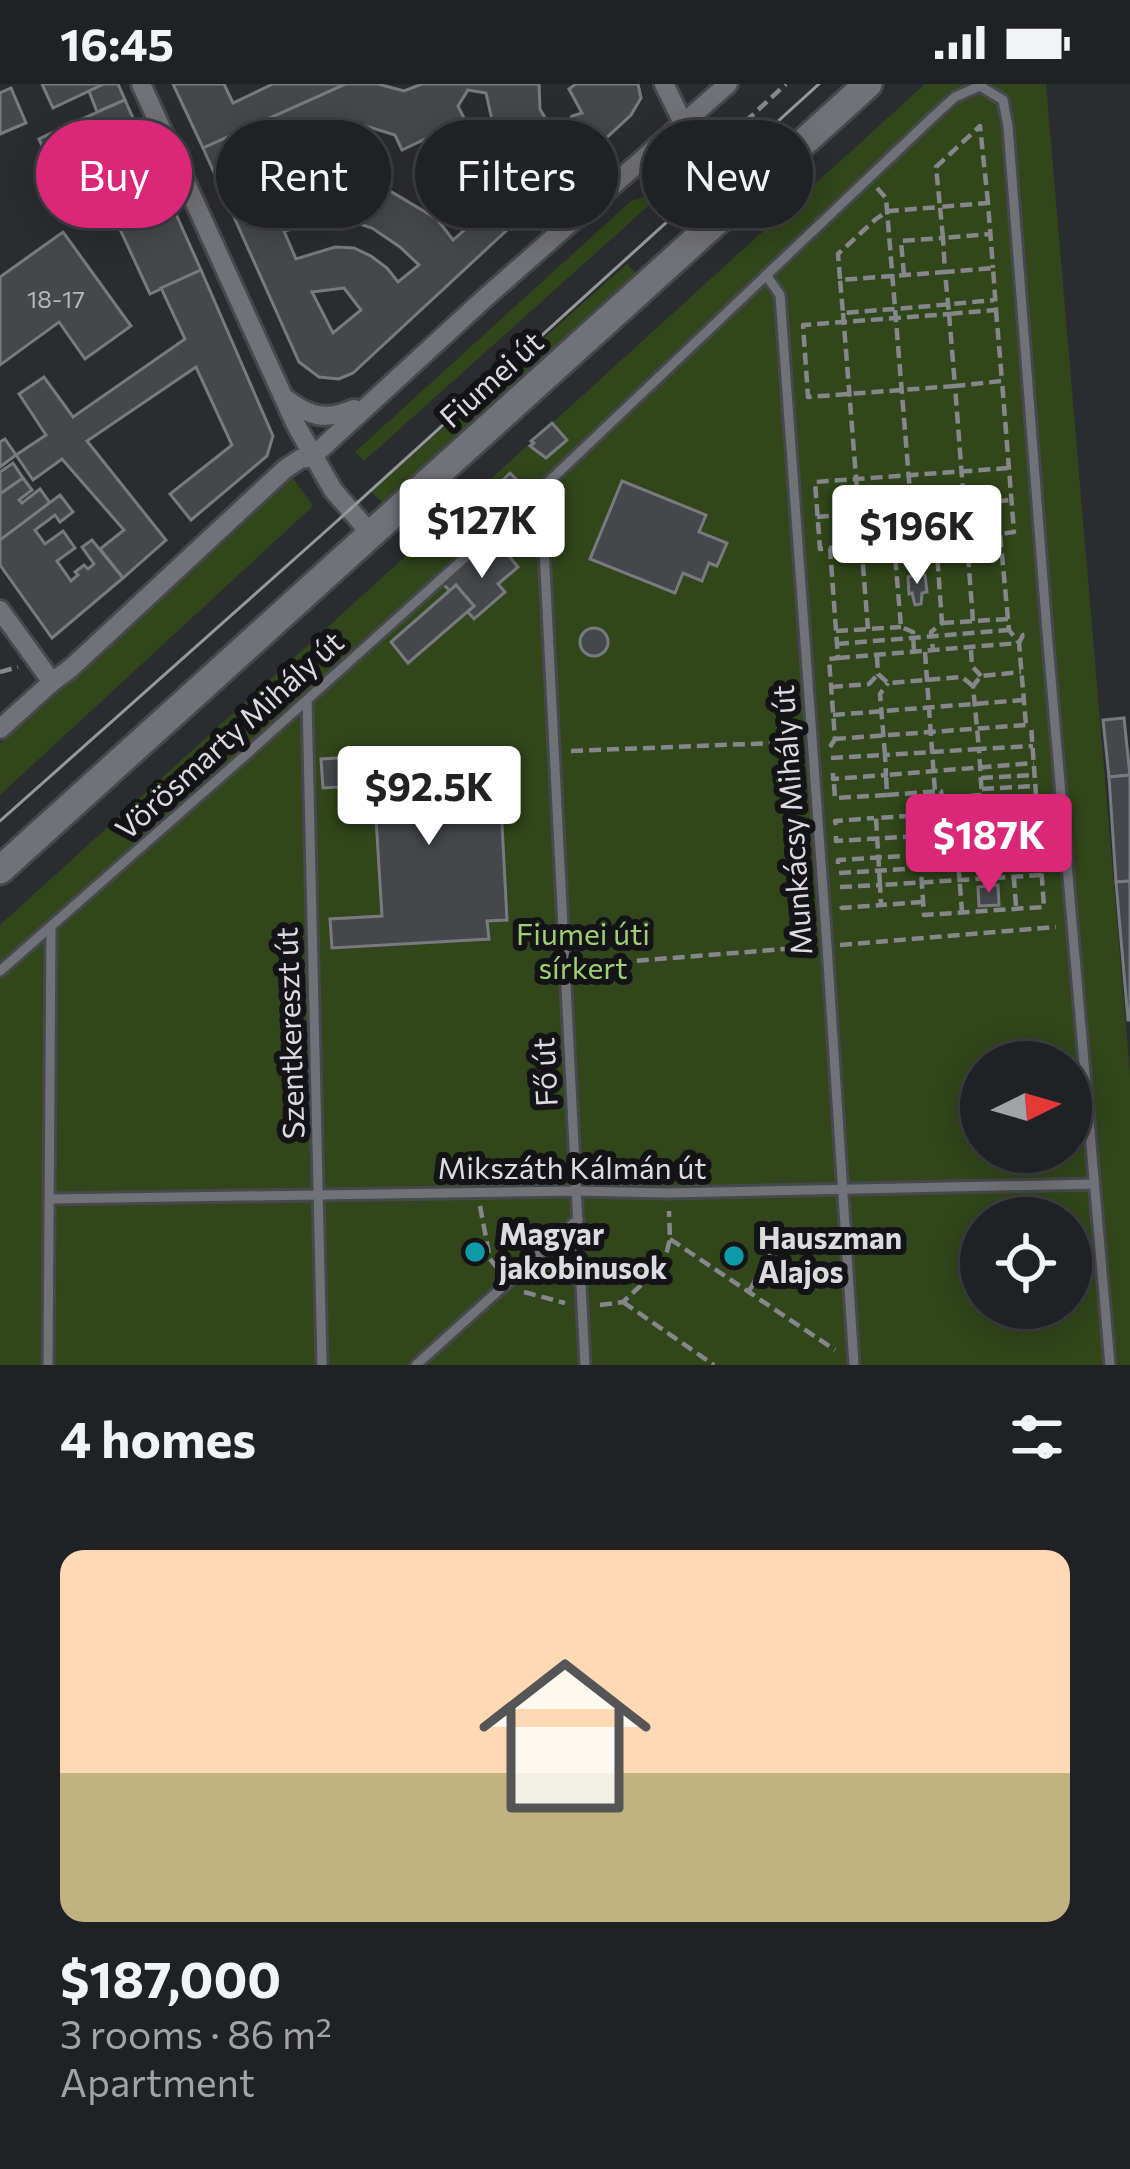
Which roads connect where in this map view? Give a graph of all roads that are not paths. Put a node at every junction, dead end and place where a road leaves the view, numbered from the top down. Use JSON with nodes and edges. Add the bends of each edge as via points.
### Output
{"nodes":[{"id":1,"x":141,"y":84,"type":"edge"},
{"id":2,"x":664,"y":84,"type":"edge"},
{"id":3,"x":728,"y":84,"type":"edge"},
{"id":4,"x":868,"y":84,"type":"edge"},
{"id":5,"x":681,"y":120,"type":"edge"},
{"id":6,"x":688,"y":120,"type":"edge"},
{"id":7,"x":813,"y":134,"type":"edge"},
{"id":8,"x":642,"y":159,"type":"edge"},
{"id":9,"x":709,"y":228,"type":"edge"},
{"id":10,"x":766,"y":275,"type":"junction"},
{"id":11,"x":283,"y":397,"type":"junction"},
{"id":12,"x":369,"y":402,"type":"junction"},
{"id":13,"x":312,"y":457,"type":"junction"},
{"id":14,"x":371,"y":534,"type":"junction"},
{"id":15,"x":490,"y":535,"type":"dead end"},
{"id":16,"x":0,"y":610,"type":"edge"},
{"id":17,"x":52,"y":682,"type":"junction"},
{"id":18,"x":307,"y":700,"type":"junction"},
{"id":19,"x":0,"y":728,"type":"edge"},
{"id":20,"x":0,"y":870,"type":"edge"},
{"id":21,"x":51,"y":927,"type":"junction"},
{"id":22,"x":0,"y":971,"type":"edge"},
{"id":23,"x":1094,"y":1184,"type":"junction"},
{"id":24,"x":842,"y":1187,"type":"junction"},
{"id":25,"x":576,"y":1191,"type":"junction"},
{"id":26,"x":320,"y":1195,"type":"junction"},
{"id":27,"x":50,"y":1199,"type":"junction"},
{"id":28,"x":578,"y":1219,"type":"junction"},
{"id":29,"x":854,"y":1364,"type":"edge"},
{"id":30,"x":48,"y":1365,"type":"edge"},
{"id":31,"x":322,"y":1365,"type":"edge"},
{"id":32,"x":416,"y":1365,"type":"edge"},
{"id":33,"x":585,"y":1365,"type":"edge"},
{"id":34,"x":1110,"y":1365,"type":"edge"}],
"edges":[{"from":1,"to":11,"type":"street"},
{"from":2,"to":5,"type":"street"},
{"from":3,"to":6,"type":"street"},
{"from":4,"to":7,"type":"main road","name":"Fiumei út"},
{"from":8,"to":12,"type":"street"},
{"from":9,"to":14,"type":"main road","name":"Fiumei út"},
{"from":10,"to":23,"type":"lane","via":[[956,97],[980,86],[1003,100]]},
{"from":10,"to":24,"type":"lane","name":"Munkácsy Mihály út","via":[[780,295]]},
{"from":10,"to":25,"type":"lane","name":"Fő út","via":[[541,489]]},
{"from":11,"to":12,"type":"street","via":[[319,418]]},
{"from":11,"to":13,"type":"street"},
{"from":12,"to":13,"type":"street"},
{"from":13,"to":14,"type":"street"},
{"from":13,"to":17,"type":"street","via":[[285,469]]},
{"from":14,"to":20,"type":"main road","name":"Fiumei út"},
{"from":15,"to":18,"type":"lane","name":"Vörösmarty Mihály út"},
{"from":16,"to":17,"type":"street"},
{"from":17,"to":19,"type":"street"},
{"from":18,"to":21,"type":"lane","name":"Vörösmarty Mihály út"},
{"from":18,"to":26,"type":"lane","name":"Szentkereszt út"},
{"from":21,"to":22,"type":"lane","name":"Vörösmarty Mihály út"},
{"from":21,"to":27,"type":"lane"},
{"from":23,"to":24,"type":"lane","name":"Mikszáth Kálmán út"},
{"from":23,"to":34,"type":"lane"},
{"from":24,"to":25,"type":"lane","name":"Mikszáth Kálmán út"},
{"from":24,"to":29,"type":"lane","name":"Munkácsy Mihály út"},
{"from":25,"to":26,"type":"lane","name":"Mikszáth Kálmán út"},
{"from":25,"to":28,"type":"lane","name":"Fő út"},
{"from":26,"to":27,"type":"lane","name":"Mikszáth Kálmán út"},
{"from":26,"to":31,"type":"lane","name":"Szentkereszt út"},
{"from":27,"to":30,"type":"lane"},
{"from":28,"to":32,"type":"lane"},
{"from":28,"to":33,"type":"lane","name":"Fő út"}]}
